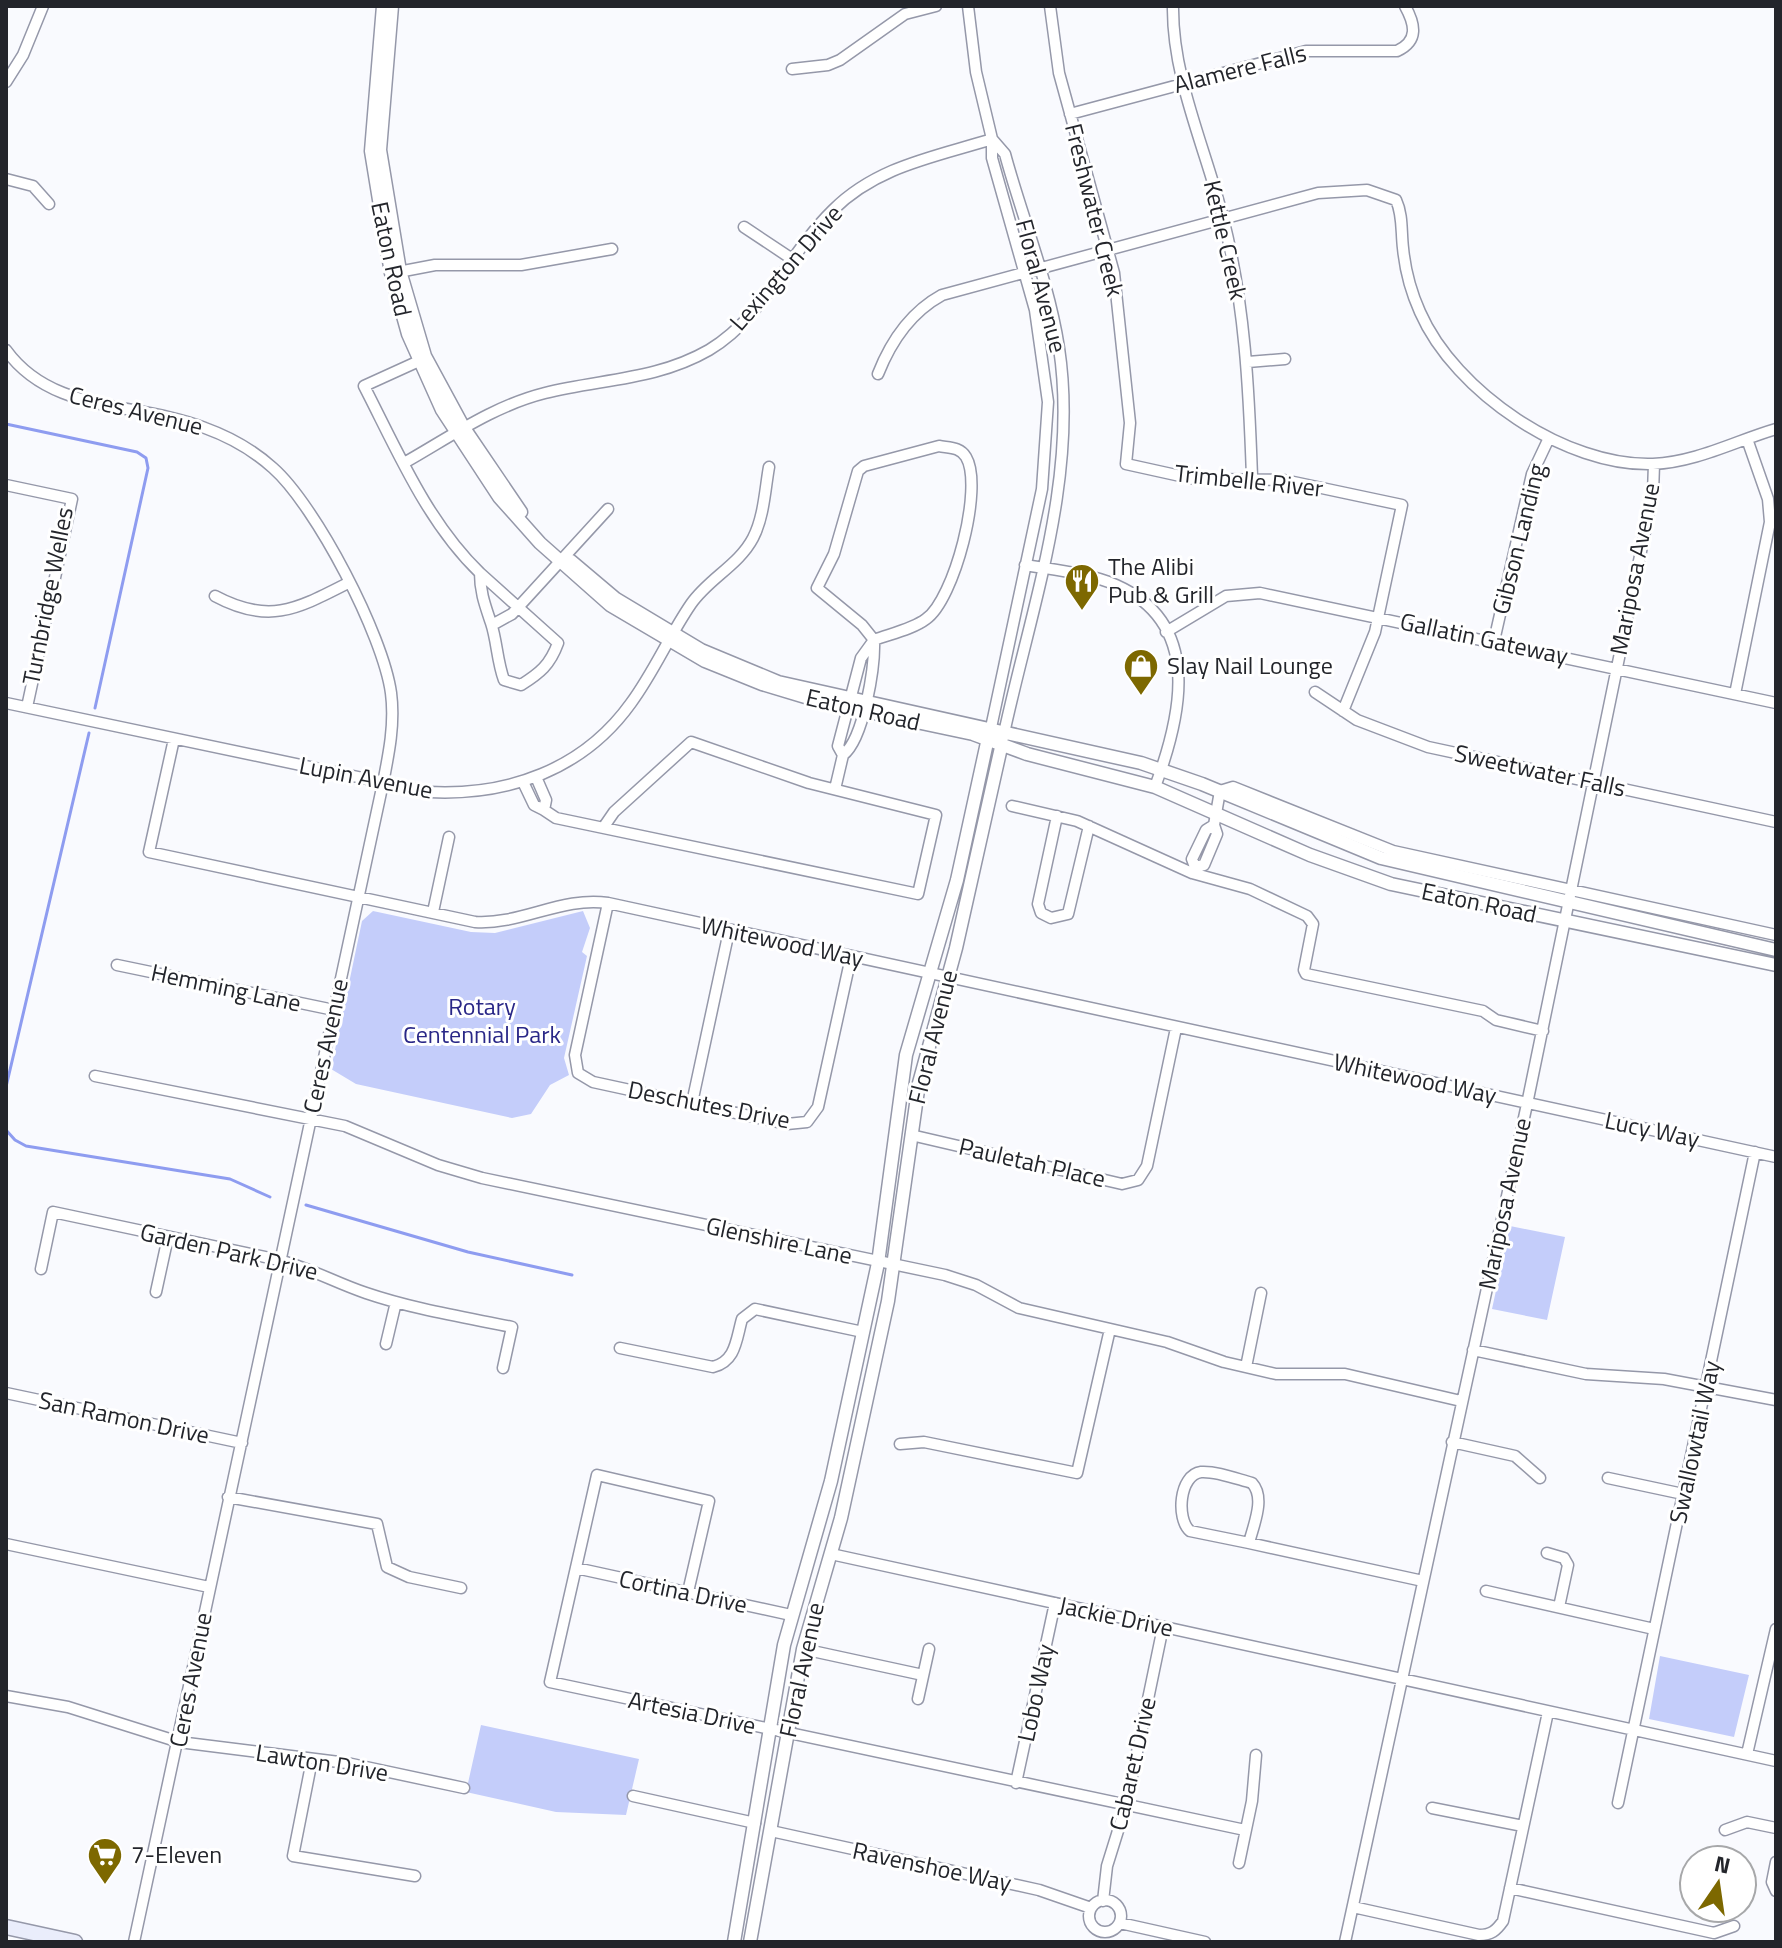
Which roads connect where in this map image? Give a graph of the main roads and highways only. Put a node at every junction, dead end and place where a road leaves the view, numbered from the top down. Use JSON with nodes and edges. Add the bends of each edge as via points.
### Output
{"nodes":[{"id":1,"x":6,"y":1927,"type":"edge"},
{"id":2,"x":75,"y":1942,"type":"edge"}],
"edges":[{"from":1,"to":2,"type":"main road"}]}
